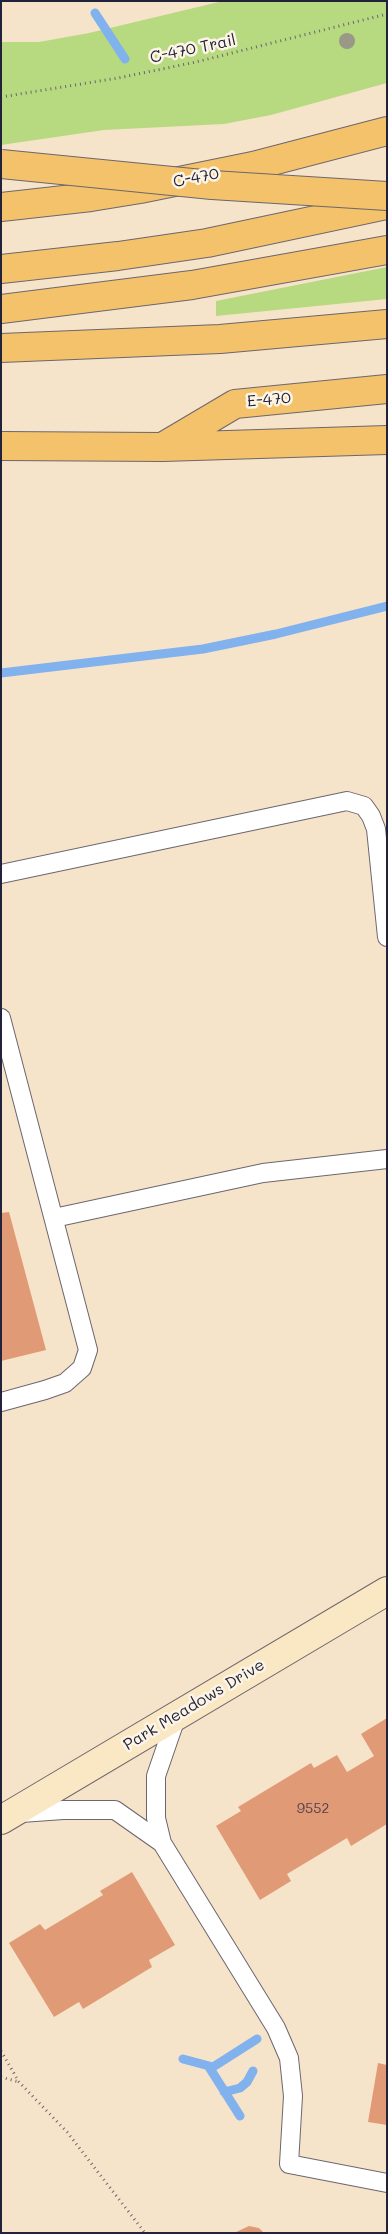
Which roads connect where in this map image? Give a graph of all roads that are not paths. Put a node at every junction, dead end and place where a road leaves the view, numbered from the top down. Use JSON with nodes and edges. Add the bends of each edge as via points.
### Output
{"nodes":[{"id":1,"x":387,"y":131,"type":"edge"},
{"id":2,"x":1,"y":164,"type":"edge"},
{"id":3,"x":387,"y":196,"type":"edge"},
{"id":4,"x":387,"y":205,"type":"edge"},
{"id":5,"x":1,"y":207,"type":"edge"},
{"id":6,"x":387,"y":250,"type":"edge"},
{"id":7,"x":1,"y":269,"type":"edge"},
{"id":8,"x":1,"y":309,"type":"edge"},
{"id":9,"x":387,"y":324,"type":"edge"},
{"id":10,"x":1,"y":348,"type":"edge"},
{"id":11,"x":387,"y":389,"type":"edge"},
{"id":12,"x":387,"y":440,"type":"edge"},
{"id":13,"x":1,"y":446,"type":"edge"},
{"id":14,"x":163,"y":447,"type":"junction"},
{"id":15,"x":1,"y":874,"type":"edge"},
{"id":16,"x":387,"y":937,"type":"edge"},
{"id":17,"x":1,"y":1018,"type":"edge"},
{"id":18,"x":387,"y":1159,"type":"edge"},
{"id":19,"x":54,"y":1218,"type":"junction"},
{"id":20,"x":1,"y":1402,"type":"edge"},
{"id":21,"x":387,"y":1591,"type":"edge"},
{"id":22,"x":177,"y":1715,"type":"junction"},
{"id":23,"x":7,"y":1817,"type":"edge"},
{"id":24,"x":162,"y":1843,"type":"junction"},
{"id":25,"x":387,"y":2183,"type":"edge"}],
"edges":[{"from":1,"to":5,"type":"highway","name":"C-470","via":[[253,166],[140,189]]},
{"from":2,"to":3,"type":"highway","bridge":true,"via":[[212,185]]},
{"from":4,"to":7,"type":"highway","via":[[188,246]]},
{"from":6,"to":8,"type":"highway","via":[[192,285]]},
{"from":9,"to":10,"type":"highway","via":[[211,340]]},
{"from":11,"to":14,"type":"highway","name":"E-470","via":[[235,404]]},
{"from":12,"to":14,"type":"highway"},
{"from":13,"to":14,"type":"highway"},
{"from":15,"to":16,"type":"lane","via":[[347,801],[364,806],[376,829]]},
{"from":17,"to":19,"type":"lane"},
{"from":18,"to":19,"type":"lane","via":[[263,1173]]},
{"from":19,"to":20,"type":"lane","via":[[88,1350],[82,1368],[65,1383]]},
{"from":21,"to":22,"type":"main road","name":"Park Meadows Drive"},
{"from":22,"to":23,"type":"main road","name":"Park Meadows Drive"},
{"from":22,"to":24,"type":"lane","via":[[156,1776],[156,1818]]},
{"from":23,"to":24,"type":"lane","via":[[63,1810],[115,1810]]},
{"from":24,"to":25,"type":"lane","via":[[276,2028],[289,2058],[293,2096],[289,2164]]}]}
